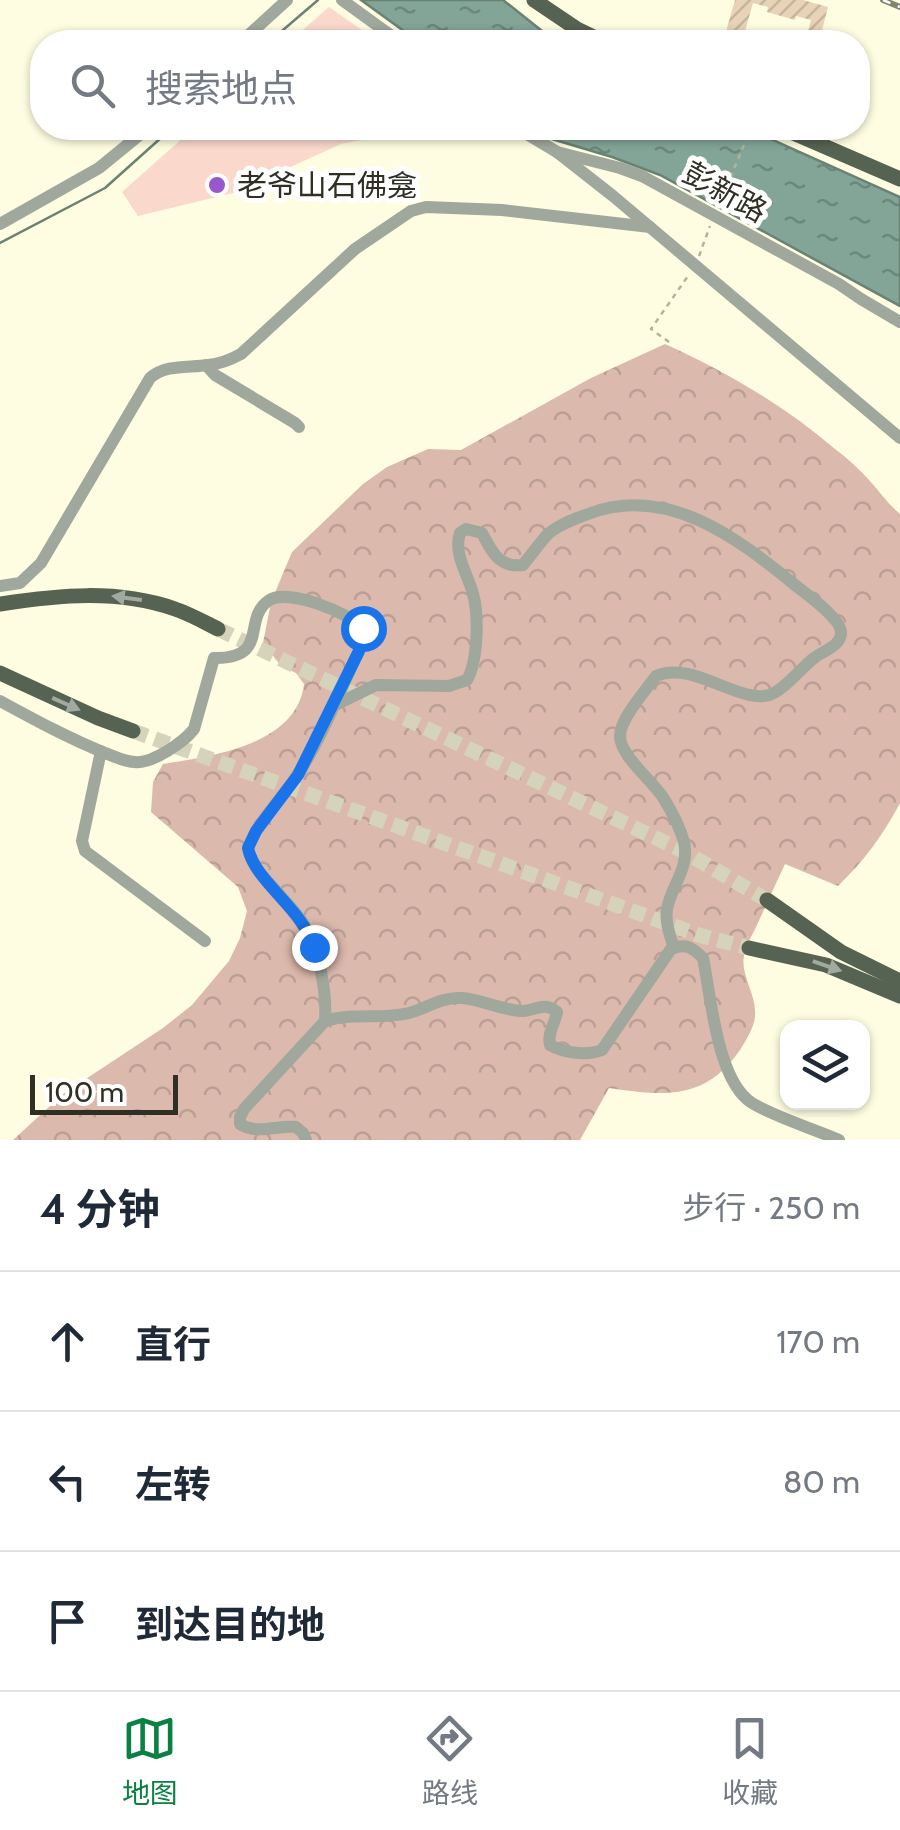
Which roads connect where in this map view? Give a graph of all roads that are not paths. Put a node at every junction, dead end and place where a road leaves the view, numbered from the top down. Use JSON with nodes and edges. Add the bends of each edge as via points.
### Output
{"nodes":[{"id":1,"x":287,"y":0,"type":"edge"},
{"id":2,"x":342,"y":0,"type":"edge"},
{"id":3,"x":534,"y":0,"type":"edge"},
{"id":4,"x":253,"y":30,"type":"edge"},
{"id":5,"x":383,"y":30,"type":"edge"},
{"id":6,"x":578,"y":30,"type":"edge"},
{"id":7,"x":133,"y":140,"type":"edge"},
{"id":8,"x":537,"y":140,"type":"edge"},
{"id":9,"x":800,"y":140,"type":"edge"},
{"id":10,"x":557,"y":152,"type":"junction"},
{"id":11,"x":900,"y":180,"type":"edge"},
{"id":12,"x":0,"y":224,"type":"edge"},
{"id":13,"x":650,"y":227,"type":"junction"},
{"id":14,"x":900,"y":322,"type":"edge"},
{"id":15,"x":206,"y":366,"type":"junction"},
{"id":16,"x":299,"y":427,"type":"dead end"},
{"id":17,"x":900,"y":438,"type":"edge"},
{"id":18,"x":0,"y":586,"type":"edge"},
{"id":19,"x":0,"y":604,"type":"edge"},
{"id":20,"x":218,"y":629,"type":"tunnel mouth"},
{"id":21,"x":0,"y":673,"type":"edge"},
{"id":22,"x":0,"y":701,"type":"edge"},
{"id":23,"x":333,"y":706,"type":"junction"},
{"id":24,"x":133,"y":731,"type":"tunnel mouth"},
{"id":25,"x":101,"y":752,"type":"junction"},
{"id":26,"x":767,"y":900,"type":"tunnel mouth"},
{"id":27,"x":205,"y":941,"type":"dead end"},
{"id":28,"x":674,"y":948,"type":"junction"},
{"id":29,"x":749,"y":948,"type":"tunnel mouth"},
{"id":30,"x":900,"y":981,"type":"edge"},
{"id":31,"x":900,"y":996,"type":"edge"},
{"id":32,"x":325,"y":1021,"type":"junction"},
{"id":33,"x":306,"y":1140,"type":"edge"},
{"id":34,"x":840,"y":1140,"type":"edge"}],
"edges":[{"from":1,"to":4,"type":"street"},
{"from":2,"to":5,"type":"street"},
{"from":3,"to":6,"type":"main road"},
{"from":7,"to":12,"type":"street"},
{"from":8,"to":10,"type":"street","name":"彭新路"},
{"from":9,"to":11,"type":"main road"},
{"from":10,"to":13,"type":"street"},
{"from":10,"to":14,"type":"street","name":"彭新路","via":[[642,176]]},
{"from":13,"to":15,"type":"street","via":[[426,207],[355,249],[241,354]]},
{"from":13,"to":17,"type":"street"},
{"from":15,"to":16,"type":"street"},
{"from":15,"to":18,"type":"street","via":[[168,368],[150,378],[41,563],[20,583]]},
{"from":20,"to":19,"type":"main road","one_way":true,"via":[[135,598],[84,595]]},
{"from":21,"to":24,"type":"main road","one_way":true},
{"from":22,"to":25,"type":"street"},
{"from":23,"to":25,"type":"street","via":[[363,628],[336,610],[272,598],[243,652],[214,658],[194,729],[180,744],[144,762]]},
{"from":23,"to":28,"type":"street","via":[[376,685],[450,686],[467,680],[476,620],[457,546],[466,528],[482,533],[490,552],[514,566],[550,531],[601,510],[641,506],[700,519],[761,557],[839,624],[838,643],[766,696],[664,672],[622,728],[626,754],[666,801],[684,845],[668,908]]},
{"from":23,"to":32,"type":"street","via":[[298,775],[248,848],[310,934]]},
{"from":25,"to":27,"type":"street","via":[[85,851]]},
{"from":26,"to":30,"type":"main road","via":[[841,952]]},
{"from":28,"to":32,"type":"street","via":[[594,1053],[550,1045],[556,1012],[548,1005],[524,1011],[457,998],[412,1012]]},
{"from":28,"to":34,"type":"street","via":[[692,947],[703,958],[723,1058],[741,1094]]},
{"from":29,"to":31,"type":"main road","one_way":true,"via":[[826,965]]},
{"from":32,"to":33,"type":"street","via":[[240,1116],[247,1128],[296,1127]]}]}
